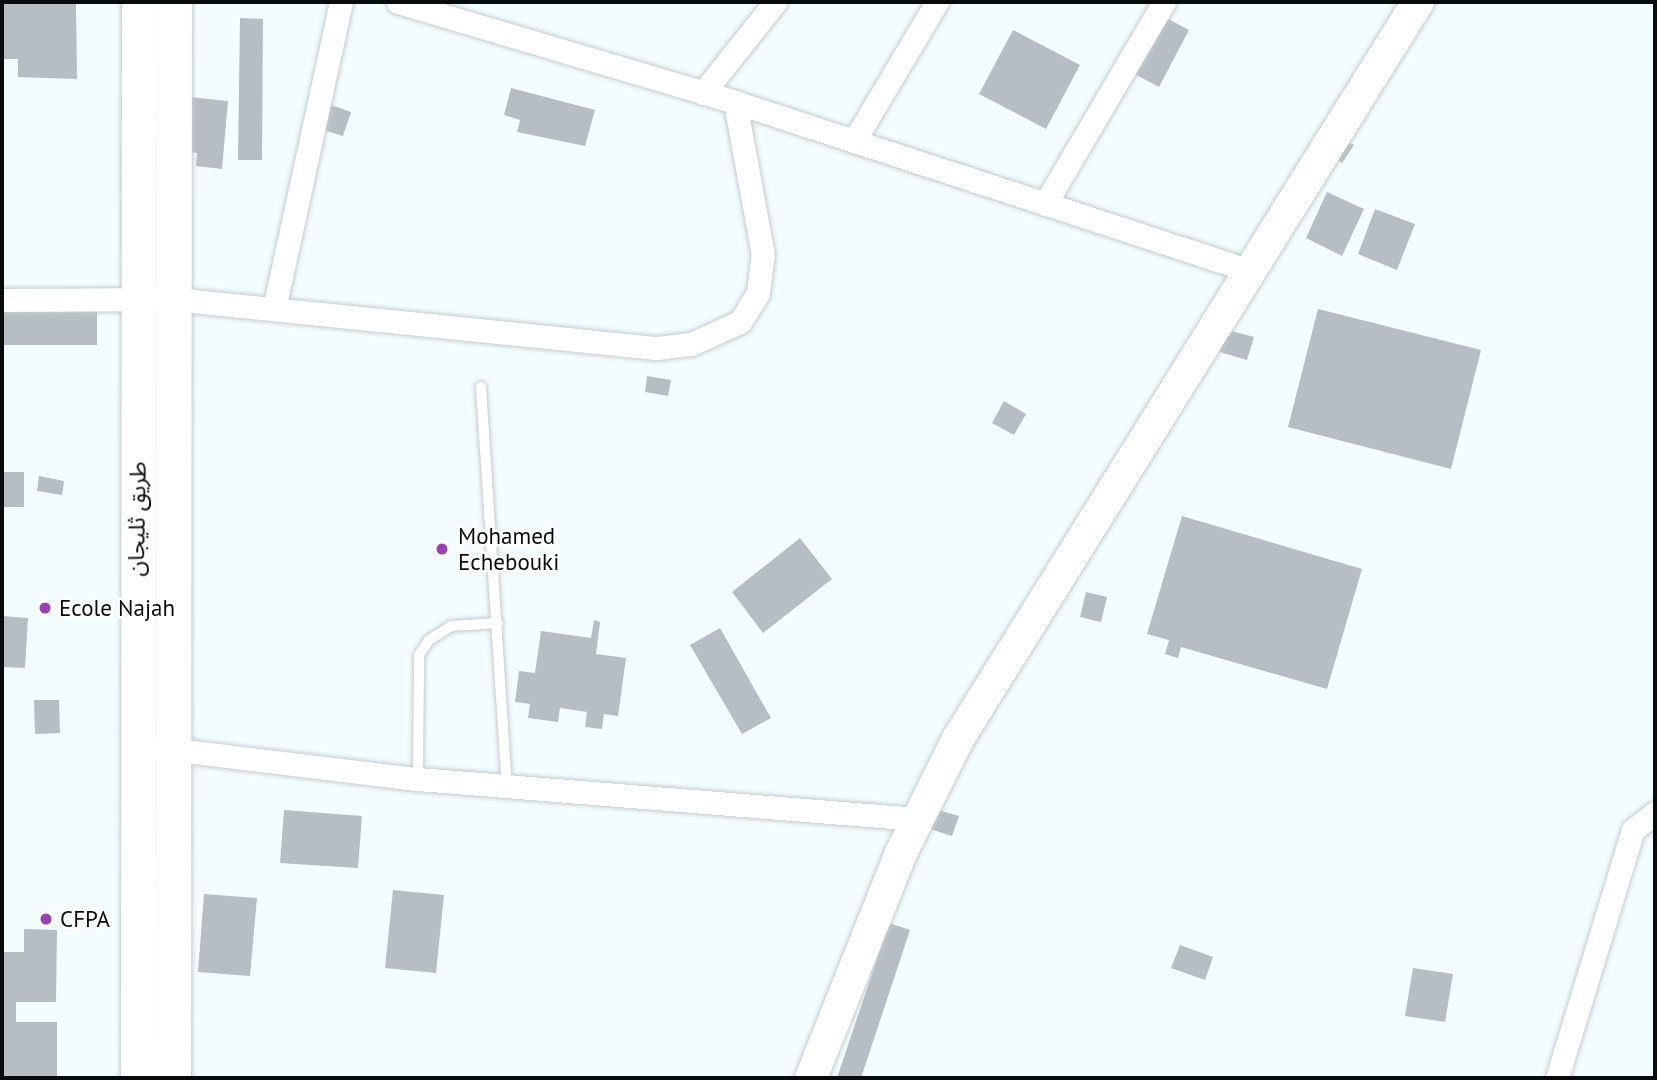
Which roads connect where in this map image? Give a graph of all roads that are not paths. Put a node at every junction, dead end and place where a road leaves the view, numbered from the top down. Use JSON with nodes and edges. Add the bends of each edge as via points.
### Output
{"nodes":[{"id":1,"x":139,"y":2,"type":"edge"},
{"id":2,"x":174,"y":2,"type":"edge"},
{"id":3,"x":341,"y":2,"type":"edge"},
{"id":4,"x":398,"y":2,"type":"edge"},
{"id":5,"x":775,"y":2,"type":"edge"},
{"id":6,"x":937,"y":2,"type":"edge"},
{"id":7,"x":1164,"y":2,"type":"edge"},
{"id":8,"x":1418,"y":2,"type":"edge"},
{"id":9,"x":703,"y":93,"type":"junction"},
{"id":10,"x":735,"y":102,"type":"junction"},
{"id":11,"x":854,"y":141,"type":"junction"},
{"id":12,"x":1045,"y":204,"type":"junction"},
{"id":13,"x":1254,"y":271,"type":"junction"},
{"id":14,"x":156,"y":299,"type":"junction"},
{"id":15,"x":2,"y":300,"type":"edge"},
{"id":16,"x":274,"y":309,"type":"junction"},
{"id":17,"x":481,"y":387,"type":"dead end"},
{"id":18,"x":498,"y":623,"type":"junction"},
{"id":19,"x":134,"y":747,"type":"junction"},
{"id":20,"x":171,"y":748,"type":"junction"},
{"id":21,"x":418,"y":779,"type":"junction"},
{"id":22,"x":507,"y":785,"type":"junction"},
{"id":23,"x":1655,"y":813,"type":"edge"},
{"id":24,"x":916,"y":819,"type":"junction"},
{"id":25,"x":138,"y":1078,"type":"edge"},
{"id":26,"x":173,"y":1078,"type":"edge"},
{"id":27,"x":811,"y":1078,"type":"edge"},
{"id":28,"x":1557,"y":1078,"type":"edge"}],
"edges":[{"from":1,"to":14,"type":"main road","name":"طريق ثليجان"},
{"from":2,"to":14,"type":"main road","name":"طريق ثليجان"},
{"from":3,"to":16,"type":"street"},
{"from":4,"to":9,"type":"street"},
{"from":5,"to":9,"type":"street"},
{"from":6,"to":11,"type":"street"},
{"from":7,"to":12,"type":"street"},
{"from":8,"to":13,"type":"street"},
{"from":9,"to":10,"type":"street"},
{"from":10,"to":11,"type":"street"},
{"from":10,"to":16,"type":"street","via":[[763,255],[758,293],[740,322],[713,335],[691,344],[657,348]]},
{"from":11,"to":12,"type":"street"},
{"from":12,"to":13,"type":"street"},
{"from":13,"to":24,"type":"street","via":[[958,739]]},
{"from":14,"to":15,"type":"street"},
{"from":14,"to":16,"type":"street"},
{"from":14,"to":19,"type":"main road","name":"طريق ثليجان"},
{"from":14,"to":20,"type":"main road","name":"طريق ثليجان"},
{"from":17,"to":18,"type":"lane"},
{"from":18,"to":21,"type":"lane","via":[[451,626],[429,640],[419,655]]},
{"from":18,"to":22,"type":"lane"},
{"from":19,"to":20,"type":"street"},
{"from":19,"to":25,"type":"main road","name":"طريق ثليجان"},
{"from":20,"to":21,"type":"street"},
{"from":20,"to":26,"type":"main road","name":"طريق ثليجان"},
{"from":21,"to":22,"type":"street"},
{"from":22,"to":24,"type":"street"},
{"from":23,"to":28,"type":"street","via":[[1633,830]]},
{"from":24,"to":27,"type":"street"}]}
